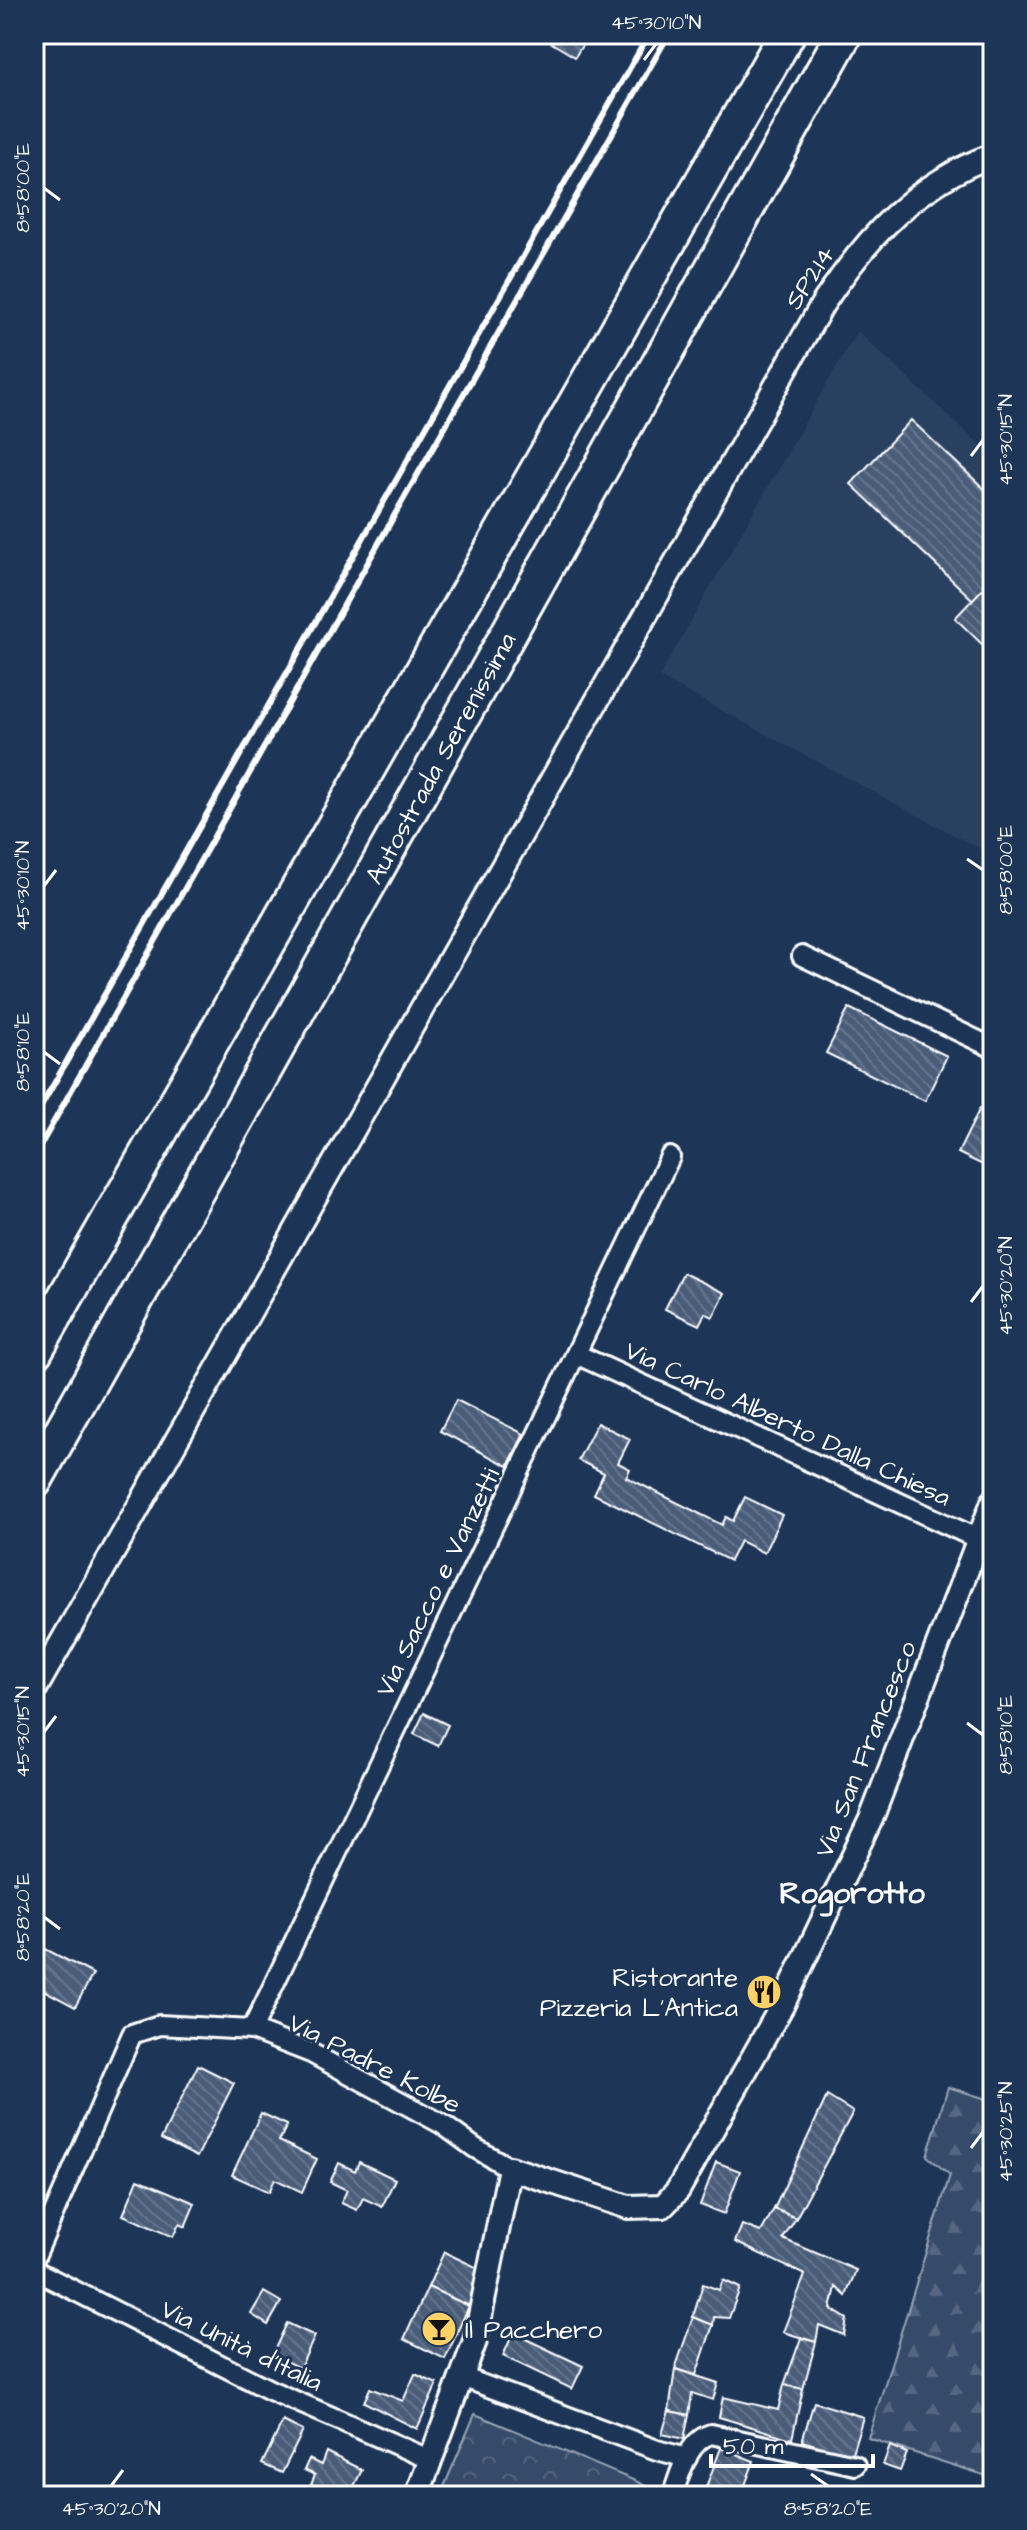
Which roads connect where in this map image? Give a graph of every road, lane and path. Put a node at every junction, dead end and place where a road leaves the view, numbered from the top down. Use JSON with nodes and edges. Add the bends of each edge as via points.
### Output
{"nodes":[{"id":1,"x":787,"y":34,"type":"edge"},
{"id":2,"x":844,"y":34,"type":"edge"},
{"id":3,"x":993,"y":155,"type":"edge"},
{"id":4,"x":802,"y":956,"type":"dead end"},
{"id":5,"x":993,"y":1048,"type":"edge"},
{"id":6,"x":670,"y":1157,"type":"dead end"},
{"id":7,"x":34,"y":1352,"type":"edge"},
{"id":8,"x":576,"y":1354,"type":"junction"},
{"id":9,"x":34,"y":1481,"type":"edge"},
{"id":10,"x":992,"y":1505,"type":"edge"},
{"id":11,"x":978,"y":1539,"type":"junction"},
{"id":12,"x":34,"y":1691,"type":"edge"},
{"id":13,"x":252,"y":2030,"type":"junction"},
{"id":14,"x":510,"y":2168,"type":"junction"},
{"id":15,"x":34,"y":2259,"type":"edge"},
{"id":16,"x":34,"y":2270,"type":"edge"},
{"id":17,"x":462,"y":2377,"type":"junction"},
{"id":18,"x":687,"y":2458,"type":"junction"},
{"id":19,"x":431,"y":2460,"type":"junction"},
{"id":20,"x":855,"y":2465,"type":"dead end"},
{"id":21,"x":417,"y":2496,"type":"edge"},
{"id":22,"x":672,"y":2496,"type":"edge"}],
"edges":[{"from":1,"to":7,"type":"highway"},
{"from":2,"to":9,"type":"highway","name":"Autostrada Serenissima"},
{"from":3,"to":12,"type":"street","name":"SP214","number":"SP214","via":[[926,189],[885,223],[822,305]]},
{"from":4,"to":5,"type":"street"},
{"from":6,"to":8,"type":"street","name":"Via Sacco e Vanzetti"},
{"from":8,"to":11,"type":"street","name":"Via Carlo Alberto Dalla Chiesa"},
{"from":8,"to":13,"type":"street","name":"Via Sacco e Vanzetti"},
{"from":10,"to":11,"type":"street","name":"Via San Francesco"},
{"from":11,"to":14,"type":"street","name":"Via San Francesco","via":[[871,1819],[783,2004],[678,2190],[663,2206],[628,2207]]},
{"from":13,"to":14,"type":"street","name":"Via Padre Kolbe","via":[[311,2053],[442,2124]]},
{"from":13,"to":15,"type":"street","name":"Via Padre Kolbe","via":[[159,2025],[132,2034]]},
{"from":14,"to":17,"type":"street","via":[[475,2341]]},
{"from":16,"to":19,"type":"street","name":"Via Unità d'Italia","via":[[270,2390]]},
{"from":17,"to":18,"type":"street"},
{"from":17,"to":19,"type":"street"},
{"from":18,"to":20,"type":"street","via":[[700,2437],[711,2434]]},
{"from":18,"to":22,"type":"street"},
{"from":19,"to":21,"type":"street"}]}
